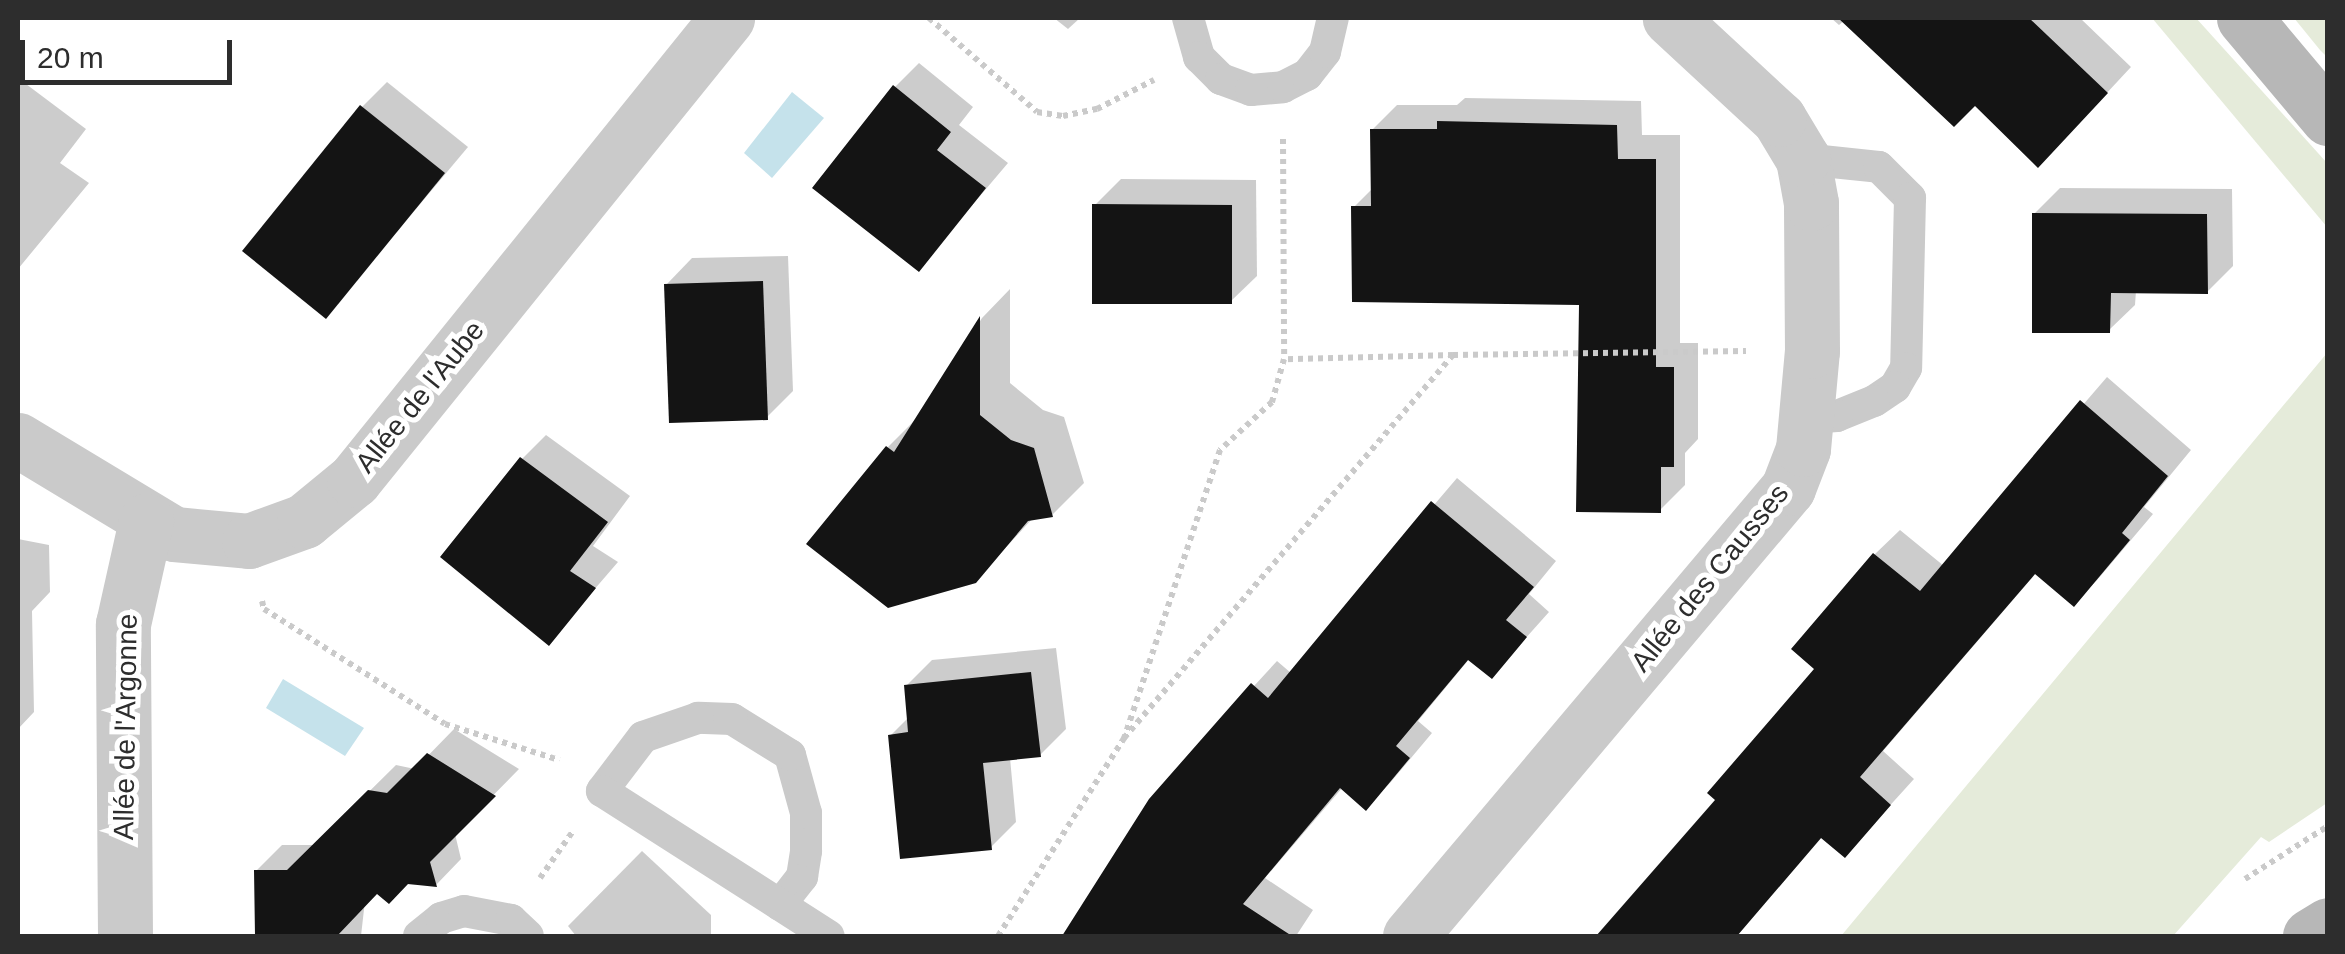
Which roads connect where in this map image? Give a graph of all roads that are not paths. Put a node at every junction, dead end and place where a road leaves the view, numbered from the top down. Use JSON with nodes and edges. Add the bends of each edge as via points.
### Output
{"nodes":[{"id":1,"x":727,"y":18,"type":"edge"},
{"id":2,"x":1188,"y":18,"type":"edge"},
{"id":3,"x":1333,"y":18,"type":"edge"},
{"id":4,"x":1670,"y":18,"type":"edge"},
{"id":5,"x":2244,"y":18,"type":"edge"},
{"id":6,"x":2319,"y":103,"type":"edge"},
{"id":7,"x":1803,"y":159,"type":"junction"},
{"id":8,"x":1809,"y":418,"type":"junction"},
{"id":9,"x":18,"y":440,"type":"edge"},
{"id":10,"x":146,"y":521,"type":"junction"},
{"id":11,"x":780,"y":905,"type":"junction"},
{"id":12,"x":2328,"y":925,"type":"edge"},
{"id":13,"x":519,"y":928,"type":"edge"},
{"id":14,"x":125,"y":936,"type":"edge"},
{"id":15,"x":420,"y":936,"type":"edge"},
{"id":16,"x":830,"y":936,"type":"edge"},
{"id":17,"x":1410,"y":936,"type":"edge"},
{"id":18,"x":2310,"y":936,"type":"edge"}],
"edges":[{"from":1,"to":10,"type":"street","name":"Allée de l'Aube","via":[[354,480],[304,521],[248,541],[197,540]]},
{"from":2,"to":3,"type":"lane","via":[[1199,57],[1221,79],[1251,90],[1283,88],[1308,74],[1326,52]]},
{"from":4,"to":7,"type":"street","name":"Allée des Causses","via":[[1778,119]]},
{"from":5,"to":6,"type":"main road"},
{"from":7,"to":8,"type":"street","name":"Allée des Causses","via":[[1811,202]]},
{"from":7,"to":8,"type":"lane","via":[[1879,167],[1910,198],[1906,368],[1874,401]]},
{"from":8,"to":17,"type":"street","name":"Allée des Causses","via":[[1788,488]]},
{"from":9,"to":10,"type":"street","name":"Allée de l'Aube"},
{"from":10,"to":14,"type":"street","name":"Allée de l'Argonne","via":[[123,624]]},
{"from":11,"to":11,"type":"lane","via":[[802,877],[806,813],[790,755],[732,720],[665,725],[620,760],[602,791]]},
{"from":11,"to":16,"type":"lane"},
{"from":12,"to":18,"type":"main road"},
{"from":13,"to":15,"type":"lane","via":[[464,911],[440,918]]}]}
